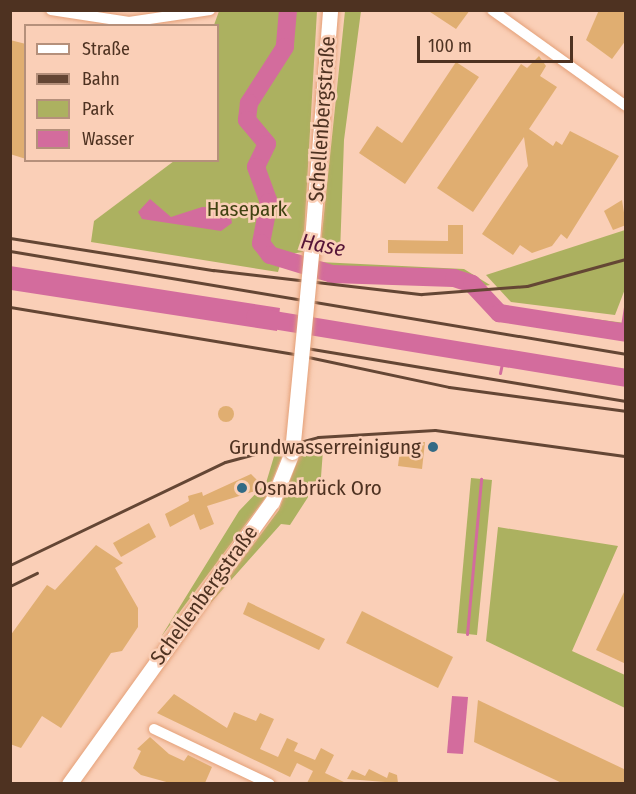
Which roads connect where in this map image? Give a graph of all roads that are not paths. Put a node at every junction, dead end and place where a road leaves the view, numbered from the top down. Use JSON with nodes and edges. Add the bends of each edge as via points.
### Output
{"nodes":[{"id":1,"x":51,"y":10,"type":"edge"},
{"id":2,"x":210,"y":10,"type":"edge"},
{"id":3,"x":330,"y":10,"type":"edge"},
{"id":4,"x":492,"y":10,"type":"edge"},
{"id":5,"x":626,"y":106,"type":"edge"},
{"id":6,"x":154,"y":729,"type":"dead end"},
{"id":7,"x":69,"y":783,"type":"edge"},
{"id":8,"x":270,"y":783,"type":"edge"}],
"edges":[{"from":1,"to":2,"type":"street","via":[[129,22]]},
{"from":3,"to":7,"type":"street","name":"Schellenbergstraße","bridge":true,"via":[[292,452],[272,502]]},
{"from":4,"to":5,"type":"street"},
{"from":6,"to":8,"type":"street"}]}
